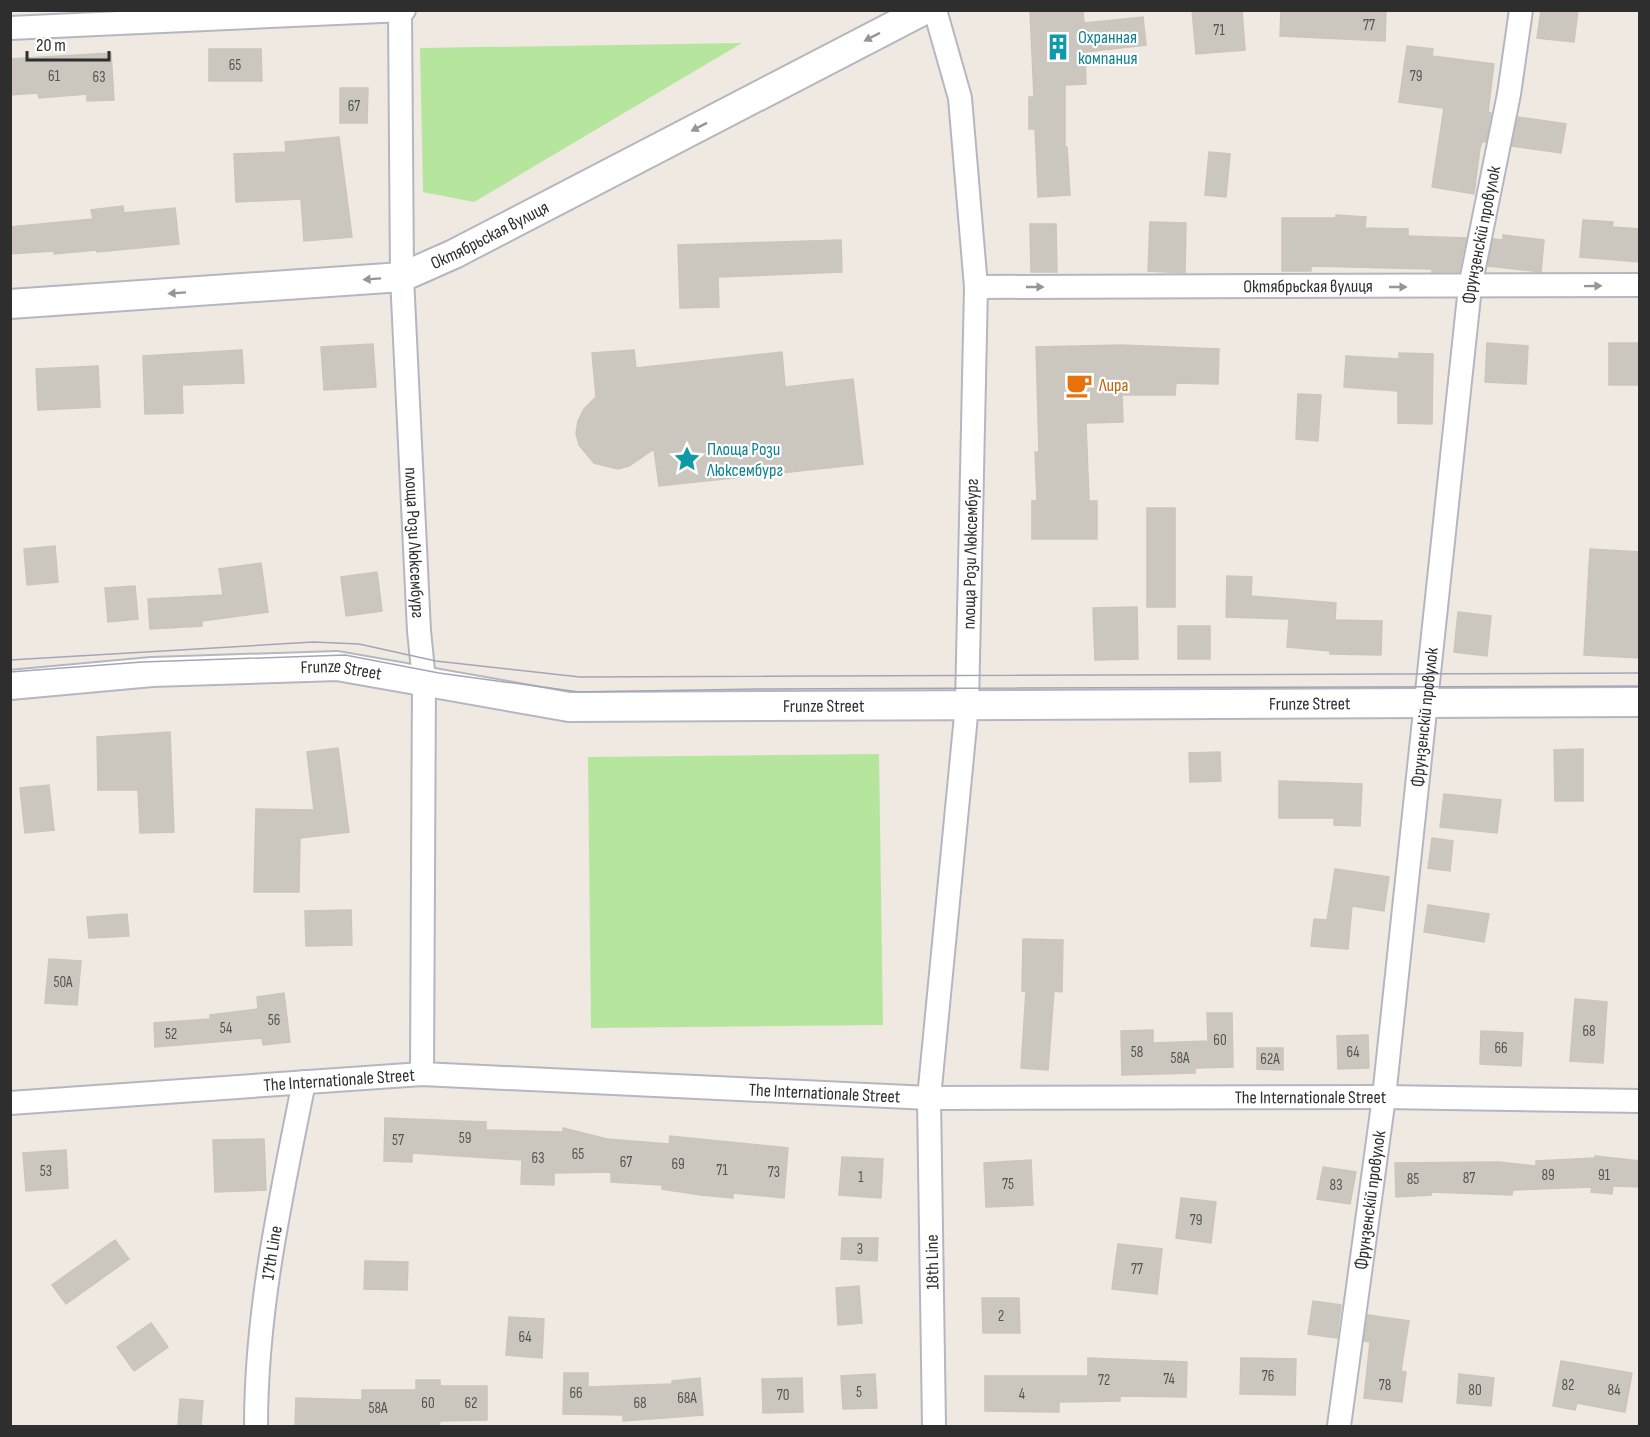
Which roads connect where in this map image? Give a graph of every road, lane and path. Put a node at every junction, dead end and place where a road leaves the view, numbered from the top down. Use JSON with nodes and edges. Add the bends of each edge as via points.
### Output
{"nodes":[{"id":1,"x":402,"y":10,"type":"edge"},
{"id":2,"x":924,"y":10,"type":"edge"},
{"id":3,"x":935,"y":10,"type":"edge"},
{"id":4,"x":1521,"y":10,"type":"edge"},
{"id":5,"x":10,"y":28,"type":"edge"},
{"id":6,"x":402,"y":276,"type":"junction"},
{"id":7,"x":1640,"y":285,"type":"edge"},
{"id":8,"x":976,"y":287,"type":"junction"},
{"id":9,"x":1470,"y":287,"type":"junction"},
{"id":10,"x":10,"y":304,"type":"edge"},
{"id":11,"x":424,"y":680,"type":"junction"},
{"id":12,"x":10,"y":685,"type":"edge"},
{"id":13,"x":1640,"y":702,"type":"edge"},
{"id":14,"x":1427,"y":703,"type":"junction"},
{"id":15,"x":967,"y":705,"type":"junction"},
{"id":16,"x":422,"y":1074,"type":"junction"},
{"id":17,"x":304,"y":1082,"type":"junction"},
{"id":18,"x":1384,"y":1097,"type":"junction"},
{"id":19,"x":929,"y":1098,"type":"junction"},
{"id":20,"x":1640,"y":1101,"type":"edge"},
{"id":21,"x":10,"y":1103,"type":"edge"},
{"id":22,"x":256,"y":1426,"type":"edge"},
{"id":23,"x":934,"y":1426,"type":"edge"},
{"id":24,"x":1339,"y":1426,"type":"edge"}],
"edges":[{"from":1,"to":5,"type":"street"},
{"from":1,"to":6,"type":"street","name":"площа Рози Люксембург"},
{"from":2,"to":6,"type":"street","name":"Октябрьская вулиця","one_way":true,"via":[[454,254]]},
{"from":3,"to":8,"type":"street","name":"площа Рози Люксембург","via":[[960,98]]},
{"from":4,"to":9,"type":"street","name":"Фрунзенскій провулок","via":[[1509,94]]},
{"from":6,"to":10,"type":"street","name":"Октябрьская вулиця","one_way":true},
{"from":6,"to":11,"type":"street","name":"площа Рози Люксембург"},
{"from":9,"to":7,"type":"street","name":"Октябрьская вулиця","one_way":true},
{"from":8,"to":9,"type":"street","name":"Октябрьская вулиця","one_way":true},
{"from":8,"to":15,"type":"street","name":"площа Рози Люксембург"},
{"from":9,"to":14,"type":"street","name":"Фрунзенскій провулок"},
{"from":11,"to":12,"type":"street","name":"Frunze Street","via":[[337,666],[152,672]]},
{"from":11,"to":15,"type":"street","name":"Frunze Street","via":[[569,708]]},
{"from":11,"to":16,"type":"street","name":"площа Рози Люксембург"},
{"from":13,"to":14,"type":"street","name":"Frunze Street"},
{"from":14,"to":15,"type":"street","name":"Frunze Street"},
{"from":14,"to":18,"type":"street","name":"Фрунзенскій провулок"},
{"from":15,"to":19,"type":"street","name":"площа Рози Люксембург"},
{"from":16,"to":17,"type":"street","name":"The Internationale Street"},
{"from":16,"to":19,"type":"street","name":"The Internationale Street"},
{"from":17,"to":21,"type":"street","name":"The Internationale Street"},
{"from":17,"to":22,"type":"street","name":"17th Line","via":[[269,1260],[256,1369]]},
{"from":18,"to":19,"type":"street","name":"The Internationale Street"},
{"from":18,"to":20,"type":"street","name":"The Internationale Street"},
{"from":18,"to":24,"type":"street","name":"Фрунзенскій провулок"},
{"from":19,"to":23,"type":"street","name":"18th Line"}]}
